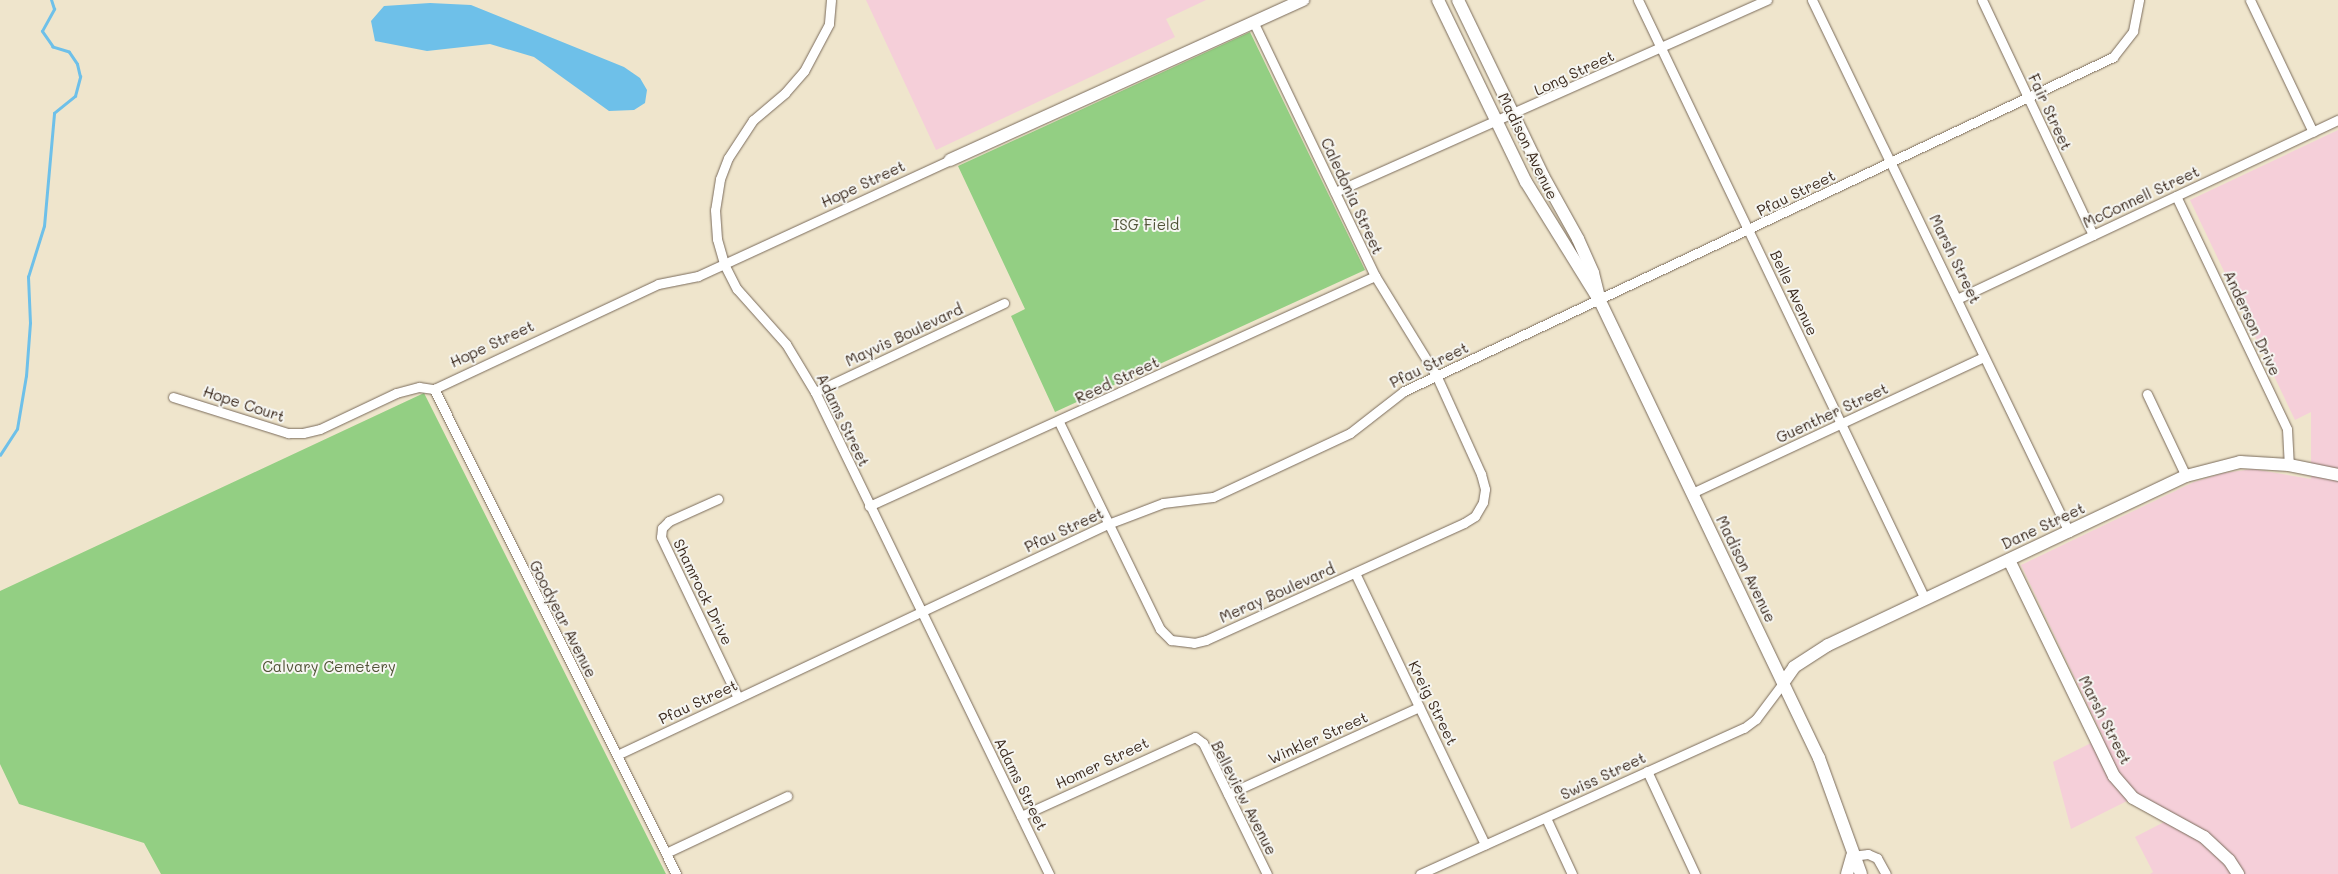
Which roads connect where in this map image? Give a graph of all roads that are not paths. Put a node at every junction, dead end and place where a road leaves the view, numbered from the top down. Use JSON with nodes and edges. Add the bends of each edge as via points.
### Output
{"nodes":[{"id":1,"x":831,"y":0,"type":"edge"},
{"id":2,"x":1303,"y":0,"type":"edge"},
{"id":3,"x":1438,"y":0,"type":"edge"},
{"id":4,"x":1458,"y":0,"type":"edge"},
{"id":5,"x":1638,"y":0,"type":"edge"},
{"id":6,"x":1767,"y":0,"type":"edge"},
{"id":7,"x":1812,"y":0,"type":"edge"},
{"id":8,"x":1982,"y":0,"type":"edge"},
{"id":9,"x":2139,"y":0,"type":"edge"},
{"id":10,"x":2250,"y":0,"type":"edge"},
{"id":11,"x":1254,"y":22,"type":"junction"},
{"id":12,"x":1662,"y":48,"type":"junction"},
{"id":13,"x":2028,"y":97,"type":"junction"},
{"id":14,"x":1514,"y":114,"type":"junction"},
{"id":15,"x":2338,"y":120,"type":"edge"},
{"id":16,"x":1497,"y":121,"type":"junction"},
{"id":17,"x":2313,"y":132,"type":"junction"},
{"id":18,"x":950,"y":160,"type":"joint"},
{"id":19,"x":1891,"y":163,"type":"junction"},
{"id":20,"x":1335,"y":192,"type":"junction"},
{"id":21,"x":2176,"y":196,"type":"junction"},
{"id":22,"x":1749,"y":231,"type":"junction"},
{"id":23,"x":2093,"y":235,"type":"junction"},
{"id":24,"x":724,"y":264,"type":"junction"},
{"id":25,"x":1375,"y":276,"type":"junction"},
{"id":26,"x":1957,"y":299,"type":"junction"},
{"id":27,"x":1600,"y":301,"type":"junction"},
{"id":28,"x":1004,"y":303,"type":"dead end"},
{"id":29,"x":1984,"y":357,"type":"junction"},
{"id":30,"x":1436,"y":375,"type":"junction"},
{"id":31,"x":434,"y":389,"type":"junction"},
{"id":32,"x":815,"y":392,"type":"junction"},
{"id":33,"x":2147,"y":394,"type":"dead end"},
{"id":34,"x":172,"y":397,"type":"dead end"},
{"id":35,"x":1059,"y":422,"type":"junction"},
{"id":36,"x":1840,"y":424,"type":"junction"},
{"id":37,"x":2289,"y":466,"type":"junction"},
{"id":38,"x":2338,"y":475,"type":"edge"},
{"id":39,"x":2186,"y":476,"type":"junction"},
{"id":40,"x":1692,"y":493,"type":"junction"},
{"id":41,"x":718,"y":499,"type":"dead end"},
{"id":42,"x":869,"y":506,"type":"junction"},
{"id":43,"x":1108,"y":524,"type":"junction"},
{"id":44,"x":2069,"y":532,"type":"junction"},
{"id":45,"x":2010,"y":560,"type":"junction"},
{"id":46,"x":1354,"y":573,"type":"junction"},
{"id":47,"x":1925,"y":599,"type":"junction"},
{"id":48,"x":921,"y":613,"type":"junction"},
{"id":49,"x":1782,"y":683,"type":"junction"},
{"id":50,"x":738,"y":698,"type":"junction"},
{"id":51,"x":1420,"y":707,"type":"junction"},
{"id":52,"x":1195,"y":737,"type":"joint"},
{"id":53,"x":617,"y":755,"type":"junction"},
{"id":54,"x":1647,"y":771,"type":"junction"},
{"id":55,"x":1228,"y":794,"type":"junction"},
{"id":56,"x":787,"y":796,"type":"dead end"},
{"id":57,"x":1021,"y":816,"type":"junction"},
{"id":58,"x":1546,"y":818,"type":"junction"},
{"id":59,"x":1486,"y":844,"type":"junction"},
{"id":60,"x":666,"y":853,"type":"junction"},
{"id":61,"x":1852,"y":856,"type":"junction"},
{"id":62,"x":676,"y":874,"type":"edge"},
{"id":63,"x":1049,"y":874,"type":"edge"},
{"id":64,"x":1267,"y":874,"type":"edge"},
{"id":65,"x":1420,"y":874,"type":"edge"},
{"id":66,"x":1572,"y":874,"type":"edge"},
{"id":67,"x":1695,"y":874,"type":"edge"},
{"id":68,"x":1847,"y":874,"type":"edge"},
{"id":69,"x":1861,"y":874,"type":"edge"},
{"id":70,"x":1886,"y":874,"type":"edge"},
{"id":71,"x":2238,"y":874,"type":"edge"}],
"edges":[{"from":1,"to":24,"type":"street","name":"Adams Street","via":[[828,24],[804,71],[785,93],[753,120],[728,158],[720,179],[715,210],[717,239]]},
{"from":2,"to":11,"type":"street","name":"Hope Street"},
{"from":3,"to":16,"type":"street","name":"Madison Avenue"},
{"from":4,"to":14,"type":"street","name":"Madison Avenue"},
{"from":5,"to":12,"type":"street","name":"Belle Avenue"},
{"from":6,"to":12,"type":"street","name":"Long Street"},
{"from":7,"to":19,"type":"street","name":"Marsh Street"},
{"from":8,"to":13,"type":"street","name":"Fair Street"},
{"from":9,"to":13,"type":"street","name":"Pfau Street","via":[[2133,31],[2114,57]]},
{"from":10,"to":17,"type":"street"},
{"from":11,"to":18,"type":"street","name":"Hope Street"},
{"from":11,"to":20,"type":"street","name":"Caledonia Street"},
{"from":12,"to":14,"type":"street","name":"Long Street"},
{"from":12,"to":22,"type":"street","name":"Belle Avenue"},
{"from":13,"to":19,"type":"street","name":"Pfau Street"},
{"from":13,"to":23,"type":"street","name":"Fair Street"},
{"from":14,"to":16,"type":"street","name":"Long Street"},
{"from":14,"to":27,"type":"street","name":"Madison Avenue","via":[[1578,239]]},
{"from":15,"to":17,"type":"street","name":"McConnell Street"},
{"from":16,"to":20,"type":"street","name":"Long Street"},
{"from":16,"to":27,"type":"street","name":"Madison Avenue","via":[[1541,209]]},
{"from":17,"to":21,"type":"street","name":"McConnell Street"},
{"from":18,"to":24,"type":"street","name":"Hope Street"},
{"from":19,"to":22,"type":"street","name":"Pfau Street"},
{"from":19,"to":26,"type":"street","name":"Marsh Street"},
{"from":20,"to":25,"type":"street","name":"Caledonia Street"},
{"from":21,"to":23,"type":"street","name":"McConnell Street"},
{"from":21,"to":37,"type":"street","name":"Anderson Drive","via":[[2287,429]]},
{"from":22,"to":27,"type":"street","name":"Pfau Street"},
{"from":22,"to":36,"type":"street","name":"Belle Avenue"},
{"from":23,"to":26,"type":"street","name":"McConnell Street"},
{"from":24,"to":31,"type":"street","name":"Hope Street","via":[[698,276],[658,284]]},
{"from":24,"to":32,"type":"street","name":"Adams Street","via":[[751,307],[786,344]]},
{"from":25,"to":30,"type":"street","name":"Caledonia Street"},
{"from":25,"to":35,"type":"street","name":"Reed Street"},
{"from":26,"to":29,"type":"street","name":"Marsh Street"},
{"from":27,"to":30,"type":"street","name":"Pfau Street"},
{"from":27,"to":40,"type":"street","name":"Madison Avenue"},
{"from":28,"to":32,"type":"street","name":"Mayvis Boulevard"},
{"from":29,"to":36,"type":"street","name":"Guenther Street"},
{"from":29,"to":44,"type":"street","name":"Marsh Street"},
{"from":30,"to":43,"type":"street","name":"Pfau Street","via":[[1382,406],[1350,433],[1213,497],[1163,503]]},
{"from":30,"to":46,"type":"street","name":"Meray Boulevard","via":[[1481,474],[1486,488],[1483,502],[1475,516],[1464,523]]},
{"from":31,"to":34,"type":"street","name":"Hope Court","via":[[419,387],[396,393],[320,429],[303,433],[288,433]]},
{"from":31,"to":53,"type":"street","name":"Goodyear Avenue"},
{"from":32,"to":42,"type":"street","name":"Adams Street"},
{"from":33,"to":39,"type":"street"},
{"from":35,"to":42,"type":"street","name":"Reed Street"},
{"from":35,"to":43,"type":"street","name":"Meray Boulevard"},
{"from":36,"to":40,"type":"street","name":"Guenther Street"},
{"from":36,"to":47,"type":"street","name":"Belle Avenue"},
{"from":37,"to":38,"type":"street","name":"Dane Street"},
{"from":37,"to":39,"type":"street","name":"Dane Street","via":[[2240,462]]},
{"from":39,"to":44,"type":"street","name":"Dane Street"},
{"from":40,"to":49,"type":"street","name":"Madison Avenue"},
{"from":41,"to":50,"type":"street","name":"Shamrock Drive","via":[[669,521],[662,528],[661,537]]},
{"from":42,"to":48,"type":"street","name":"Adams Street"},
{"from":43,"to":46,"type":"street","name":"Meray Boulevard","via":[[1160,628],[1170,640],[1194,643],[1206,640]]},
{"from":43,"to":48,"type":"street","name":"Pfau Street"},
{"from":44,"to":45,"type":"street","name":"Dane Street"},
{"from":45,"to":47,"type":"street","name":"Dane Street"},
{"from":45,"to":71,"type":"street","name":"Marsh Street","via":[[2114,776],[2133,798],[2204,837]]},
{"from":46,"to":51,"type":"street","name":"Kreig Street"},
{"from":47,"to":49,"type":"street","name":"Dane Street","via":[[1810,654]]},
{"from":48,"to":50,"type":"street","name":"Pfau Street"},
{"from":48,"to":57,"type":"street","name":"Adams Street"},
{"from":49,"to":54,"type":"street","name":"Swiss Street","via":[[1756,719],[1744,728]]},
{"from":49,"to":61,"type":"street","name":"Madison Avenue","via":[[1830,784]]},
{"from":50,"to":53,"type":"street","name":"Pfau Street"},
{"from":51,"to":55,"type":"street","name":"Winkler Street"},
{"from":51,"to":59,"type":"street","name":"Kreig Street"},
{"from":52,"to":55,"type":"street","name":"Belleview Avenue","via":[[1203,743]]},
{"from":52,"to":57,"type":"street","name":"Homer Street"},
{"from":53,"to":60,"type":"street","name":"Goodyear Avenue"},
{"from":54,"to":58,"type":"street","name":"Swiss Street"},
{"from":54,"to":67,"type":"street"},
{"from":55,"to":64,"type":"street","name":"Belleview Avenue"},
{"from":56,"to":60,"type":"street"},
{"from":57,"to":63,"type":"street","name":"Adams Street"},
{"from":58,"to":59,"type":"street","name":"Swiss Street"},
{"from":58,"to":66,"type":"street"},
{"from":59,"to":65,"type":"street","name":"Swiss Street"},
{"from":60,"to":62,"type":"street","name":"Goodyear Avenue"},
{"from":61,"to":68,"type":"street"},
{"from":61,"to":69,"type":"street","name":"Madison Avenue"},
{"from":61,"to":70,"type":"street","via":[[1868,854],[1878,858]]}]}
